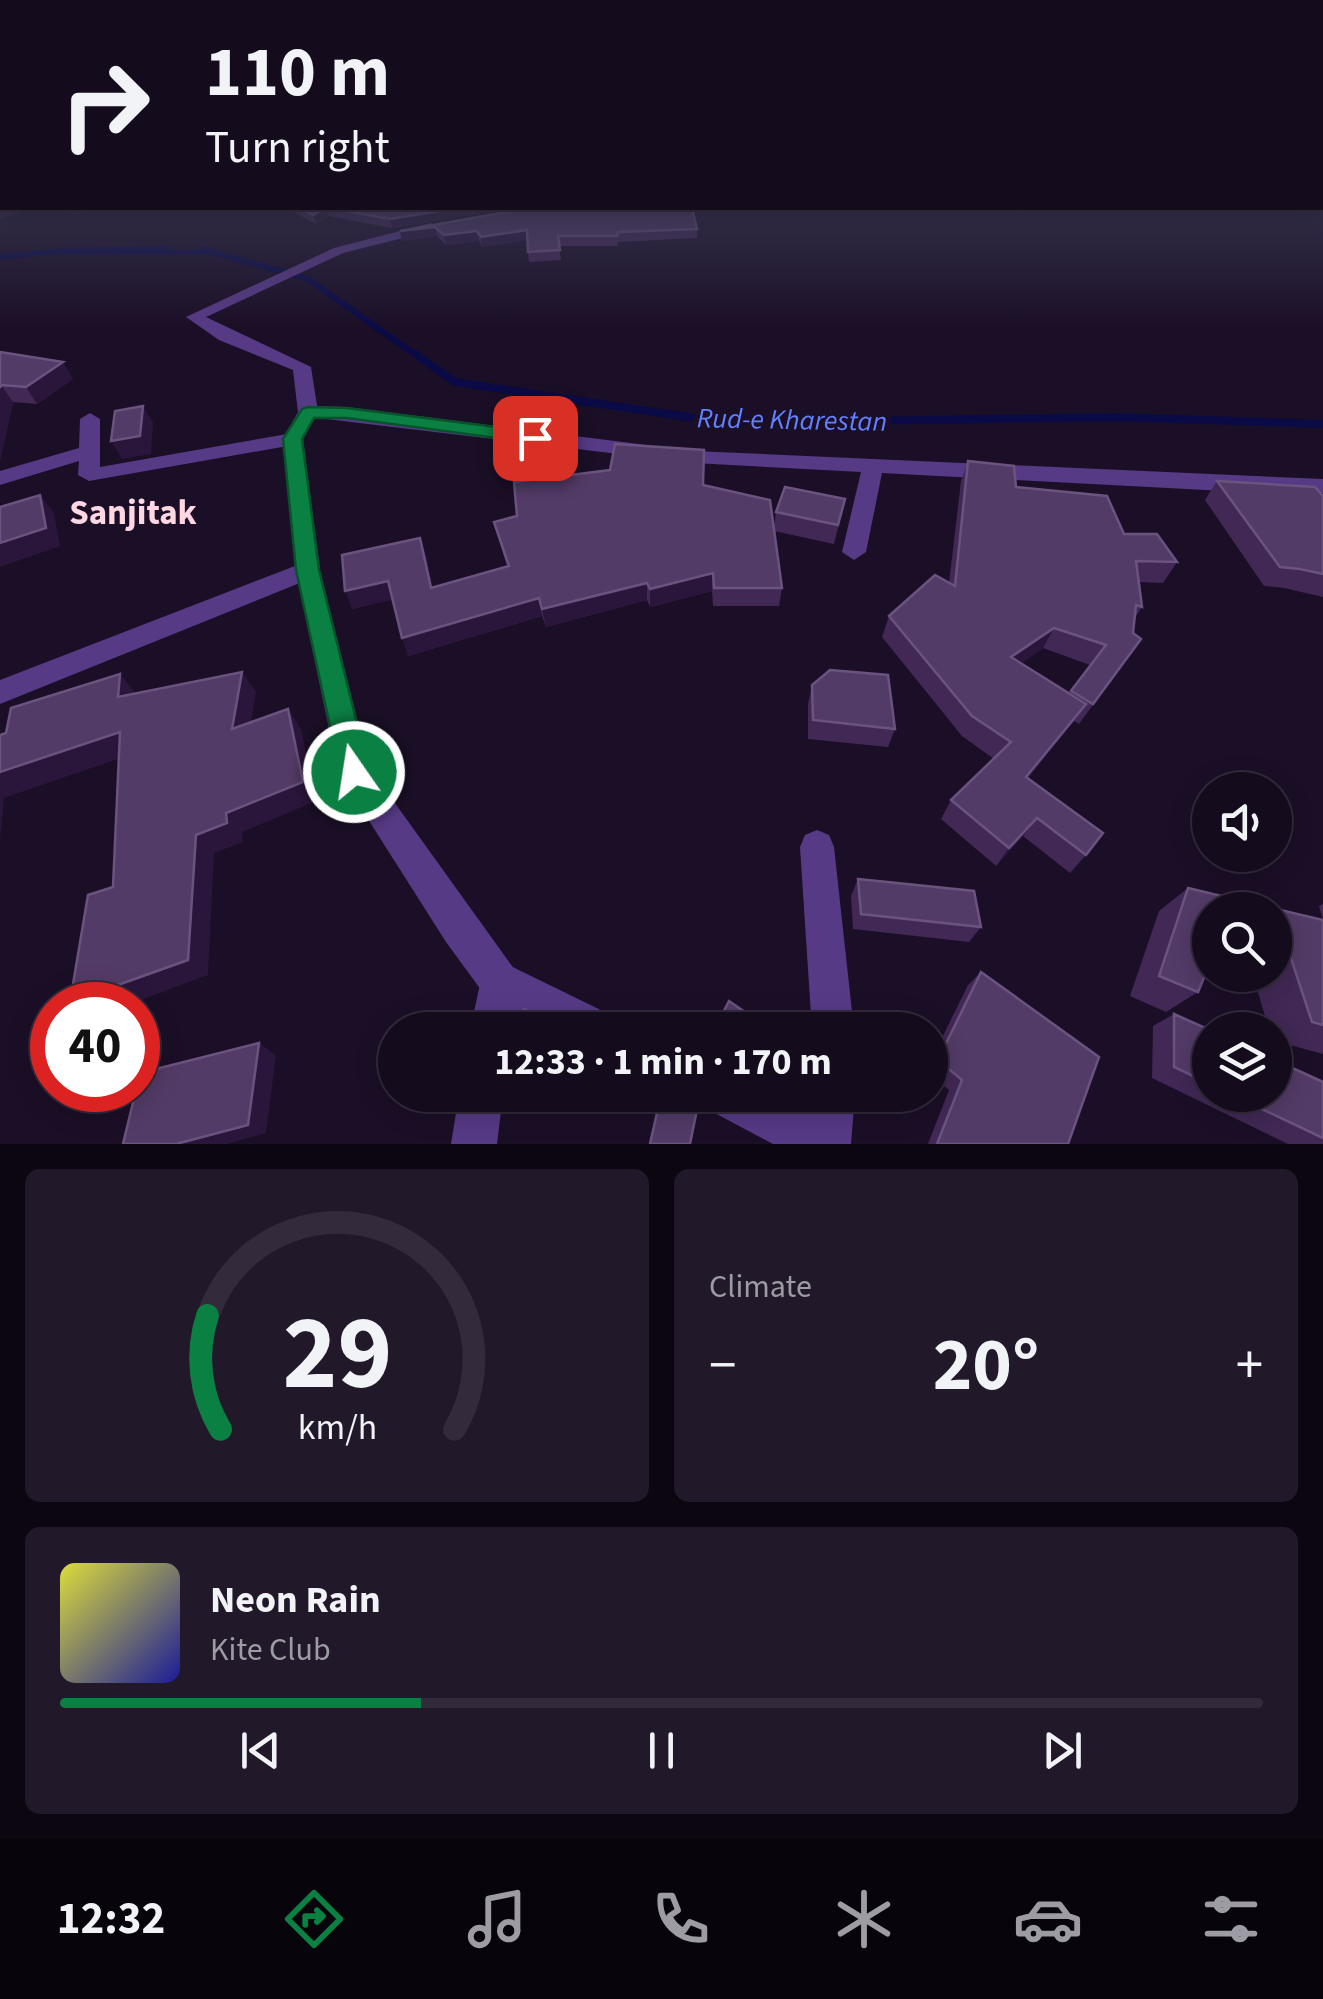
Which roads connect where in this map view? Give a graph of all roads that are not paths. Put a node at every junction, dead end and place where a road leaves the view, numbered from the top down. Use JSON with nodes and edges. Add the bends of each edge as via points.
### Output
{"nodes":[{"id":1,"x":448,"y":225,"type":"edge"},
{"id":2,"x":308,"y":412,"type":"junction"},
{"id":3,"x":90,"y":419,"type":"dead end"},
{"id":4,"x":292,"y":439,"type":"junction"},
{"id":5,"x":88,"y":452,"type":"junction"},
{"id":6,"x":873,"y":464,"type":"junction"},
{"id":7,"x":0,"y":478,"type":"edge"},
{"id":8,"x":1323,"y":486,"type":"edge"},
{"id":9,"x":854,"y":552,"type":"dead end"},
{"id":10,"x":308,"y":570,"type":"junction"},
{"id":11,"x":0,"y":692,"type":"edge"},
{"id":12,"x":817,"y":847,"type":"dead end"},
{"id":13,"x":498,"y":980,"type":"junction"},
{"id":14,"x":494,"y":1012,"type":"edge"},
{"id":15,"x":561,"y":1012,"type":"edge"},
{"id":16,"x":832,"y":1012,"type":"edge"},
{"id":17,"x":479,"y":1112,"type":"edge"},
{"id":18,"x":757,"y":1112,"type":"edge"},
{"id":19,"x":831,"y":1112,"type":"edge"},
{"id":20,"x":474,"y":1144,"type":"edge"},
{"id":21,"x":820,"y":1144,"type":"edge"},
{"id":22,"x":828,"y":1144,"type":"edge"}],
"edges":[{"from":1,"to":2,"type":"street","via":[[322,256],[194,317],[302,367]]},
{"from":2,"to":4,"type":"street"},
{"from":2,"to":6,"type":"street","via":[[694,457]]},
{"from":3,"to":5,"type":"street"},
{"from":4,"to":5,"type":"street","via":[[89,475]]},
{"from":4,"to":10,"type":"street"},
{"from":5,"to":7,"type":"street"},
{"from":6,"to":8,"type":"street"},
{"from":6,"to":9,"type":"street"},
{"from":10,"to":11,"type":"street"},
{"from":10,"to":13,"type":"street","via":[[354,772]]},
{"from":12,"to":16,"type":"street"},
{"from":13,"to":14,"type":"street"},
{"from":13,"to":15,"type":"street"},
{"from":17,"to":20,"type":"street"},
{"from":18,"to":21,"type":"street"},
{"from":19,"to":22,"type":"street"}]}
